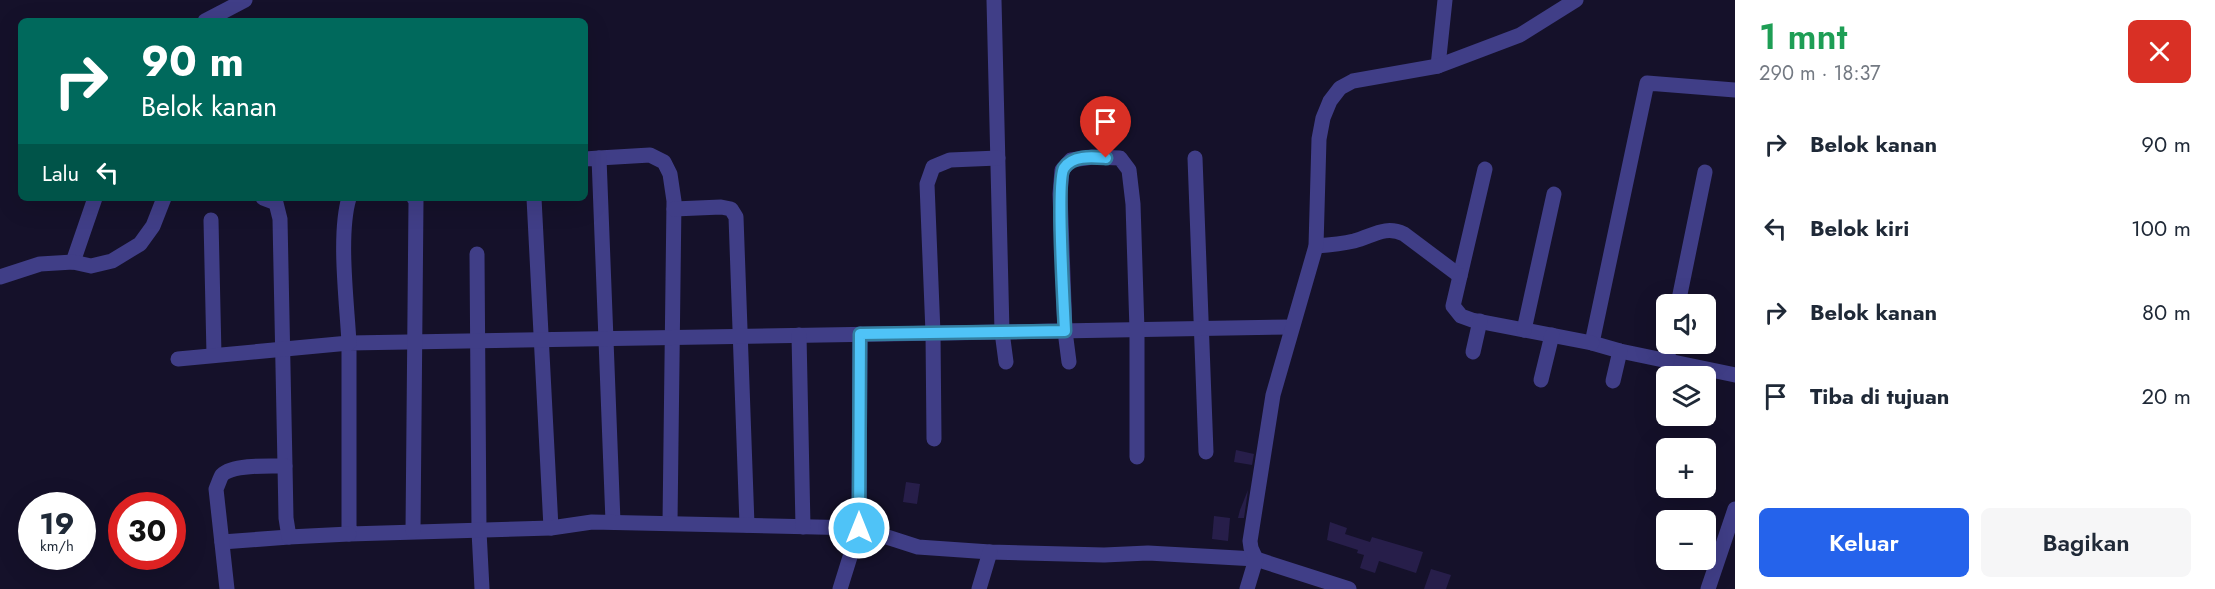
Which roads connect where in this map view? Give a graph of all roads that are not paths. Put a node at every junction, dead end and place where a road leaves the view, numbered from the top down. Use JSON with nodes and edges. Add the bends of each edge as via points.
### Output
{"nodes":[{"id":1,"x":245,"y":0,"type":"edge"},
{"id":2,"x":994,"y":0,"type":"edge"},
{"id":3,"x":1445,"y":0,"type":"edge"},
{"id":4,"x":1576,"y":0,"type":"edge"},
{"id":5,"x":212,"y":18,"type":"edge"},
{"id":6,"x":1438,"y":66,"type":"junction"},
{"id":7,"x":1735,"y":90,"type":"edge"},
{"id":8,"x":998,"y":158,"type":"junction"},
{"id":9,"x":1195,"y":158,"type":"dead end"},
{"id":10,"x":592,"y":159,"type":"edge"},
{"id":11,"x":1485,"y":169,"type":"dead end"},
{"id":12,"x":1705,"y":172,"type":"dead end"},
{"id":13,"x":1554,"y":194,"type":"dead end"},
{"id":14,"x":94,"y":201,"type":"edge"},
{"id":15,"x":164,"y":201,"type":"edge"},
{"id":16,"x":271,"y":201,"type":"edge"},
{"id":17,"x":348,"y":201,"type":"edge"},
{"id":18,"x":416,"y":201,"type":"edge"},
{"id":19,"x":534,"y":201,"type":"edge"},
{"id":20,"x":674,"y":209,"type":"junction"},
{"id":21,"x":210,"y":220,"type":"dead end"},
{"id":22,"x":1316,"y":246,"type":"junction"},
{"id":23,"x":477,"y":254,"type":"dead end"},
{"id":24,"x":73,"y":261,"type":"junction"},
{"id":25,"x":1460,"y":276,"type":"junction"},
{"id":26,"x":0,"y":277,"type":"edge"},
{"id":27,"x":1680,"y":294,"type":"edge"},
{"id":28,"x":1480,"y":321,"type":"junction"},
{"id":29,"x":1292,"y":327,"type":"junction"},
{"id":30,"x":1201,"y":329,"type":"junction"},
{"id":31,"x":1137,"y":330,"type":"junction"},
{"id":32,"x":1524,"y":330,"type":"junction"},
{"id":33,"x":1065,"y":331,"type":"junction"},
{"id":34,"x":1002,"y":332,"type":"junction"},
{"id":35,"x":933,"y":333,"type":"junction"},
{"id":36,"x":860,"y":334,"type":"junction"},
{"id":37,"x":799,"y":335,"type":"junction"},
{"id":38,"x":1552,"y":335,"type":"junction"},
{"id":39,"x":741,"y":336,"type":"junction"},
{"id":40,"x":673,"y":337,"type":"junction"},
{"id":41,"x":608,"y":338,"type":"junction"},
{"id":42,"x":541,"y":339,"type":"junction"},
{"id":43,"x":478,"y":340,"type":"junction"},
{"id":44,"x":415,"y":341,"type":"junction"},
{"id":45,"x":349,"y":343,"type":"junction"},
{"id":46,"x":1592,"y":343,"type":"junction"},
{"id":47,"x":283,"y":349,"type":"junction"},
{"id":48,"x":1620,"y":351,"type":"junction"},
{"id":49,"x":1473,"y":352,"type":"dead end"},
{"id":50,"x":1668,"y":354,"type":"edge"},
{"id":51,"x":214,"y":355,"type":"junction"},
{"id":52,"x":178,"y":358,"type":"dead end"},
{"id":53,"x":1667,"y":361,"type":"junction"},
{"id":54,"x":1006,"y":362,"type":"dead end"},
{"id":55,"x":1069,"y":362,"type":"dead end"},
{"id":56,"x":1680,"y":366,"type":"edge"},
{"id":57,"x":1716,"y":374,"type":"edge"},
{"id":58,"x":1735,"y":375,"type":"edge"},
{"id":59,"x":1541,"y":380,"type":"dead end"},
{"id":60,"x":1613,"y":381,"type":"dead end"},
{"id":61,"x":934,"y":439,"type":"dead end"},
{"id":62,"x":1206,"y":452,"type":"dead end"},
{"id":63,"x":1137,"y":457,"type":"dead end"},
{"id":64,"x":285,"y":466,"type":"junction"},
{"id":65,"x":1735,"y":509,"type":"edge"},
{"id":66,"x":613,"y":522,"type":"junction"},
{"id":67,"x":670,"y":524,"type":"junction"},
{"id":68,"x":747,"y":525,"type":"junction"},
{"id":69,"x":803,"y":526,"type":"junction"},
{"id":70,"x":551,"y":528,"type":"junction"},
{"id":71,"x":859,"y":528,"type":"junction"},
{"id":72,"x":413,"y":531,"type":"junction"},
{"id":73,"x":479,"y":531,"type":"junction"},
{"id":74,"x":349,"y":534,"type":"junction"},
{"id":75,"x":289,"y":537,"type":"junction"},
{"id":76,"x":222,"y":542,"type":"junction"},
{"id":77,"x":990,"y":552,"type":"junction"},
{"id":78,"x":1256,"y":559,"type":"junction"},
{"id":79,"x":1305,"y":582,"type":"edge"},
{"id":80,"x":227,"y":589,"type":"edge"},
{"id":81,"x":482,"y":589,"type":"edge"},
{"id":82,"x":840,"y":589,"type":"edge"},
{"id":83,"x":980,"y":589,"type":"edge"},
{"id":84,"x":1247,"y":589,"type":"edge"},
{"id":85,"x":1349,"y":589,"type":"edge"},
{"id":86,"x":1707,"y":589,"type":"edge"}],
"edges":[{"from":1,"to":5,"type":"street"},
{"from":2,"to":8,"type":"street"},
{"from":3,"to":6,"type":"street"},
{"from":4,"to":6,"type":"street","via":[[1520,35]]},
{"from":6,"to":22,"type":"street","via":[[1353,81],[1340,88],[1330,101],[1319,139]]},
{"from":7,"to":46,"type":"street","via":[[1647,82]]},
{"from":8,"to":34,"type":"street"},
{"from":8,"to":35,"type":"street","via":[[950,160],[933,167],[927,184]]},
{"from":9,"to":30,"type":"street"},
{"from":10,"to":20,"type":"street","via":[[650,155],[664,162],[670,174]]},
{"from":10,"to":41,"type":"street"},
{"from":11,"to":25,"type":"street"},
{"from":12,"to":27,"type":"street"},
{"from":13,"to":32,"type":"street"},
{"from":14,"to":24,"type":"street"},
{"from":15,"to":24,"type":"street","via":[[140,244],[112,261],[91,266]]},
{"from":16,"to":47,"type":"street","via":[[276,203],[280,219]]},
{"from":17,"to":45,"type":"street","via":[[345,262]]},
{"from":18,"to":44,"type":"street"},
{"from":19,"to":42,"type":"street"},
{"from":20,"to":39,"type":"street","via":[[721,207],[736,217]]},
{"from":20,"to":40,"type":"street"},
{"from":21,"to":51,"type":"street"},
{"from":22,"to":25,"type":"street","via":[[1395,230]]},
{"from":22,"to":29,"type":"street"},
{"from":23,"to":43,"type":"street"},
{"from":24,"to":26,"type":"street","via":[[40,264]]},
{"from":25,"to":28,"type":"street","via":[[1453,306],[1461,316]]},
{"from":28,"to":32,"type":"street"},
{"from":28,"to":49,"type":"street"},
{"from":29,"to":30,"type":"street"},
{"from":29,"to":78,"type":"street","via":[[1273,395],[1250,541]]},
{"from":30,"to":31,"type":"street"},
{"from":30,"to":62,"type":"street"},
{"from":31,"to":33,"type":"street"},
{"from":31,"to":33,"type":"street","via":[[1129,170],[1120,158],[1093,157],[1071,160],[1062,170]]},
{"from":31,"to":63,"type":"street"},
{"from":32,"to":38,"type":"street"},
{"from":33,"to":34,"type":"street"},
{"from":33,"to":55,"type":"street"},
{"from":34,"to":35,"type":"street"},
{"from":34,"to":54,"type":"street"},
{"from":35,"to":36,"type":"street"},
{"from":35,"to":61,"type":"street"},
{"from":36,"to":37,"type":"street"},
{"from":36,"to":71,"type":"street"},
{"from":37,"to":39,"type":"street"},
{"from":37,"to":69,"type":"street"},
{"from":38,"to":46,"type":"street"},
{"from":38,"to":59,"type":"street"},
{"from":39,"to":40,"type":"street"},
{"from":39,"to":68,"type":"street"},
{"from":40,"to":41,"type":"street"},
{"from":40,"to":67,"type":"street"},
{"from":41,"to":42,"type":"street"},
{"from":41,"to":66,"type":"street"},
{"from":42,"to":43,"type":"street"},
{"from":42,"to":70,"type":"street"},
{"from":43,"to":44,"type":"street"},
{"from":43,"to":73,"type":"street"},
{"from":44,"to":45,"type":"street"},
{"from":44,"to":72,"type":"street"},
{"from":45,"to":47,"type":"street"},
{"from":45,"to":74,"type":"street"},
{"from":46,"to":48,"type":"street"},
{"from":47,"to":51,"type":"street"},
{"from":47,"to":64,"type":"street"},
{"from":48,"to":53,"type":"street"},
{"from":48,"to":60,"type":"street"},
{"from":50,"to":53,"type":"street"},
{"from":51,"to":52,"type":"street"},
{"from":53,"to":56,"type":"street"},
{"from":57,"to":58,"type":"street"},
{"from":64,"to":75,"type":"street"},
{"from":64,"to":76,"type":"street","via":[[236,469],[223,475],[216,489]]},
{"from":65,"to":86,"type":"street"},
{"from":66,"to":67,"type":"street"},
{"from":66,"to":70,"type":"street"},
{"from":67,"to":68,"type":"street"},
{"from":68,"to":69,"type":"street"},
{"from":69,"to":71,"type":"street"},
{"from":70,"to":73,"type":"street"},
{"from":71,"to":77,"type":"street","via":[[918,547]]},
{"from":71,"to":82,"type":"street"},
{"from":72,"to":73,"type":"street"},
{"from":72,"to":74,"type":"street"},
{"from":73,"to":81,"type":"street"},
{"from":74,"to":75,"type":"street"},
{"from":75,"to":76,"type":"street"},
{"from":76,"to":80,"type":"street"},
{"from":77,"to":78,"type":"street"},
{"from":77,"to":83,"type":"street"},
{"from":78,"to":79,"type":"street"},
{"from":78,"to":84,"type":"street"},
{"from":79,"to":85,"type":"street"}]}
